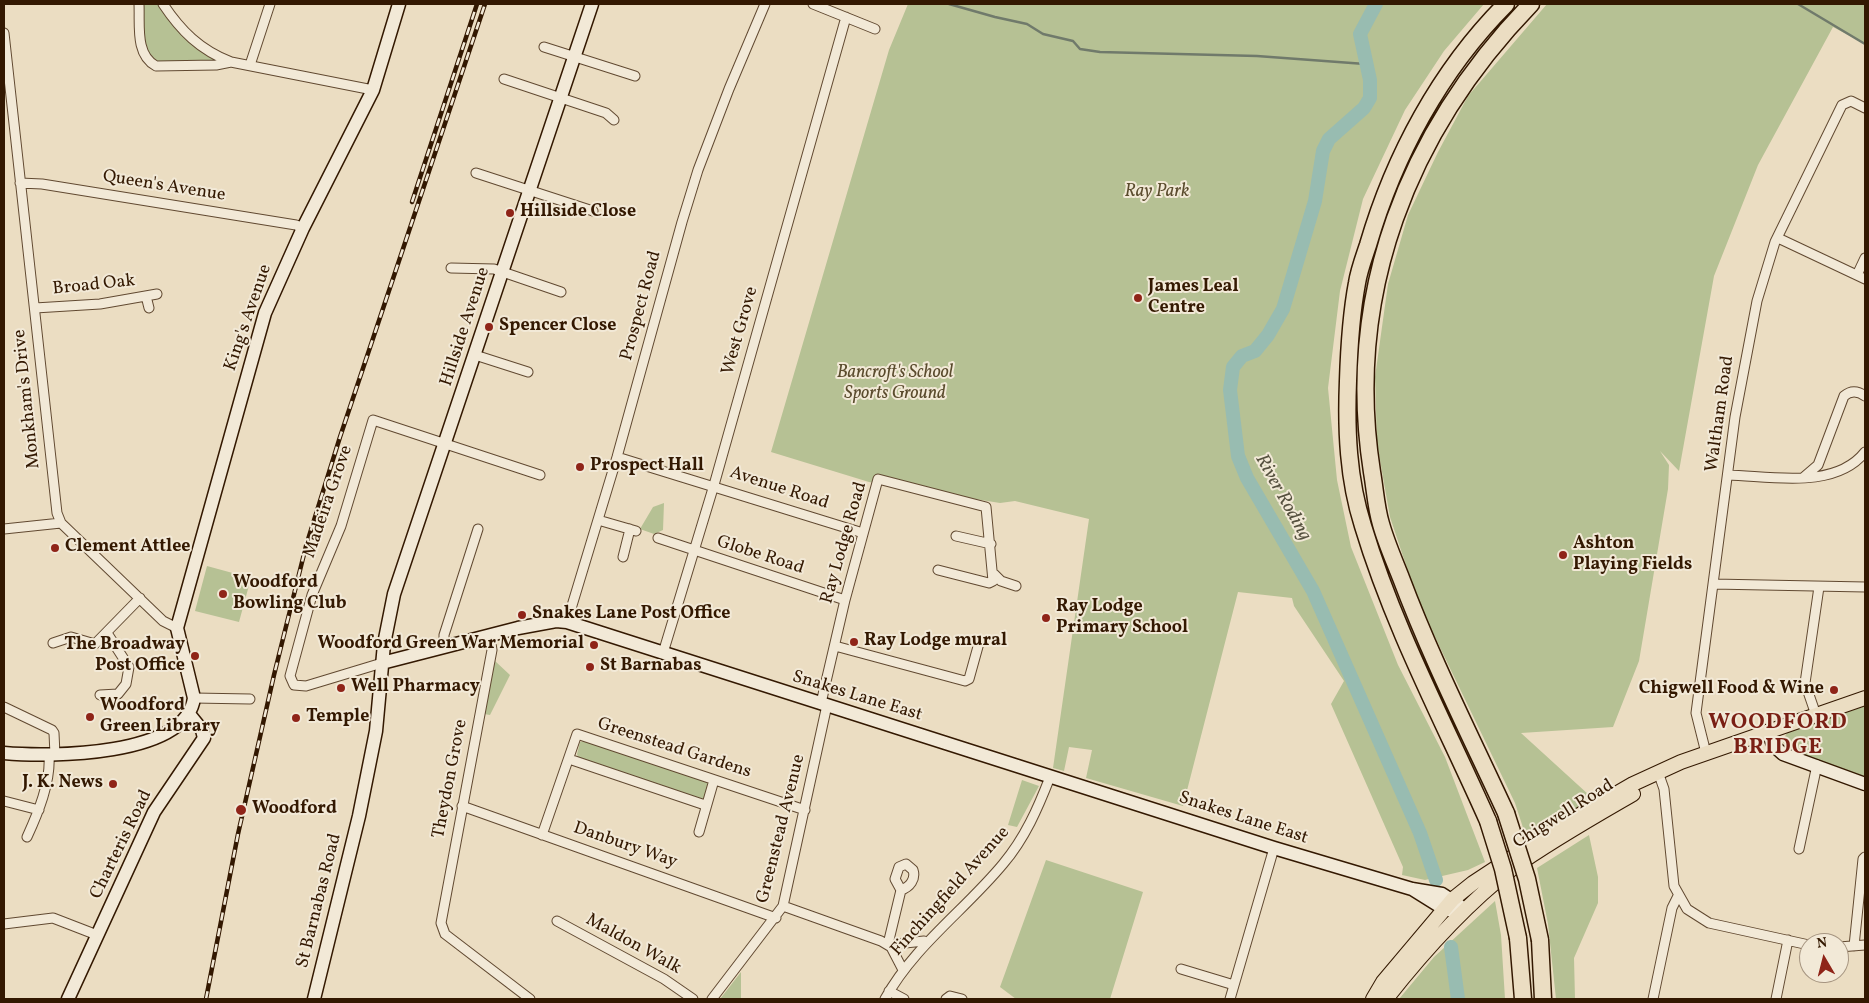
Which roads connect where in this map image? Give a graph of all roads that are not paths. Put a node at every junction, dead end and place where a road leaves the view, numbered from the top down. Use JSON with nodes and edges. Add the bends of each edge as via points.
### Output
{"nodes":[{"id":1,"x":139,"y":4,"type":"edge"},
{"id":2,"x":163,"y":4,"type":"edge"},
{"id":3,"x":270,"y":4,"type":"edge"},
{"id":4,"x":399,"y":4,"type":"edge"},
{"id":5,"x":592,"y":4,"type":"edge"},
{"id":6,"x":765,"y":4,"type":"edge"},
{"id":7,"x":813,"y":4,"type":"edge"},
{"id":8,"x":1506,"y":4,"type":"edge"},
{"id":9,"x":1531,"y":4,"type":"edge"},
{"id":10,"x":846,"y":18,"type":"junction"},
{"id":11,"x":874,"y":29,"type":"dead end"},
{"id":12,"x":4,"y":33,"type":"edge"},
{"id":13,"x":544,"y":47,"type":"dead end"},
{"id":14,"x":574,"y":57,"type":"junction"},
{"id":15,"x":231,"y":62,"type":"junction"},
{"id":16,"x":250,"y":65,"type":"junction"},
{"id":17,"x":635,"y":76,"type":"dead end"},
{"id":18,"x":504,"y":79,"type":"dead end"},
{"id":19,"x":373,"y":90,"type":"junction"},
{"id":20,"x":561,"y":98,"type":"junction"},
{"id":21,"x":1865,"y":108,"type":"edge"},
{"id":22,"x":614,"y":120,"type":"dead end"},
{"id":23,"x":8,"y":125,"type":"edge"},
{"id":24,"x":476,"y":172,"type":"dead end"},
{"id":25,"x":20,"y":183,"type":"junction"},
{"id":26,"x":530,"y":191,"type":"junction"},
{"id":27,"x":594,"y":211,"type":"dead end"},
{"id":28,"x":303,"y":228,"type":"junction"},
{"id":29,"x":1778,"y":238,"type":"junction"},
{"id":30,"x":1865,"y":258,"type":"edge"},
{"id":31,"x":451,"y":268,"type":"dead end"},
{"id":32,"x":502,"y":274,"type":"junction"},
{"id":33,"x":1861,"y":277,"type":"edge"},
{"id":34,"x":561,"y":292,"type":"dead end"},
{"id":35,"x":157,"y":294,"type":"dead end"},
{"id":36,"x":146,"y":296,"type":"junction"},
{"id":37,"x":34,"y":308,"type":"junction"},
{"id":38,"x":149,"y":308,"type":"dead end"},
{"id":39,"x":475,"y":355,"type":"junction"},
{"id":40,"x":528,"y":372,"type":"dead end"},
{"id":41,"x":1865,"y":396,"type":"edge"},
{"id":42,"x":447,"y":444,"type":"junction"},
{"id":43,"x":1865,"y":452,"type":"edge"},
{"id":44,"x":617,"y":457,"type":"junction"},
{"id":45,"x":540,"y":475,"type":"dead end"},
{"id":46,"x":1728,"y":475,"type":"junction"},
{"id":47,"x":1803,"y":477,"type":"junction"},
{"id":48,"x":714,"y":485,"type":"junction"},
{"id":49,"x":598,"y":520,"type":"junction"},
{"id":50,"x":61,"y":523,"type":"junction"},
{"id":51,"x":4,"y":529,"type":"edge"},
{"id":52,"x":478,"y":529,"type":"dead end"},
{"id":53,"x":863,"y":533,"type":"junction"},
{"id":54,"x":956,"y":536,"type":"dead end"},
{"id":55,"x":658,"y":538,"type":"dead end"},
{"id":56,"x":991,"y":544,"type":"junction"},
{"id":57,"x":694,"y":552,"type":"junction"},
{"id":58,"x":623,"y":557,"type":"dead end"},
{"id":59,"x":938,"y":570,"type":"dead end"},
{"id":60,"x":995,"y":576,"type":"junction"},
{"id":61,"x":1713,"y":584,"type":"junction"},
{"id":62,"x":1016,"y":586,"type":"dead end"},
{"id":63,"x":1819,"y":586,"type":"junction"},
{"id":64,"x":1865,"y":587,"type":"edge"},
{"id":65,"x":140,"y":598,"type":"junction"},
{"id":66,"x":845,"y":600,"type":"junction"},
{"id":67,"x":567,"y":622,"type":"junction"},
{"id":68,"x":177,"y":628,"type":"junction"},
{"id":69,"x":107,"y":633,"type":"junction"},
{"id":70,"x":490,"y":636,"type":"junction"},
{"id":71,"x":54,"y":643,"type":"dead end"},
{"id":72,"x":979,"y":643,"type":"dead end"},
{"id":73,"x":835,"y":646,"type":"junction"},
{"id":74,"x":444,"y":648,"type":"junction"},
{"id":75,"x":663,"y":653,"type":"junction"},
{"id":76,"x":382,"y":663,"type":"junction"},
{"id":77,"x":291,"y":681,"type":"joint"},
{"id":78,"x":100,"y":694,"type":"dead end"},
{"id":79,"x":194,"y":698,"type":"junction"},
{"id":80,"x":250,"y":698,"type":"dead end"},
{"id":81,"x":1865,"y":698,"type":"edge"},
{"id":82,"x":824,"y":704,"type":"junction"},
{"id":83,"x":4,"y":707,"type":"edge"},
{"id":84,"x":189,"y":714,"type":"junction"},
{"id":85,"x":1816,"y":715,"type":"junction"},
{"id":86,"x":1767,"y":731,"type":"junction"},
{"id":87,"x":4,"y":754,"type":"edge"},
{"id":88,"x":52,"y":755,"type":"junction"},
{"id":89,"x":1700,"y":755,"type":"junction"},
{"id":90,"x":569,"y":759,"type":"junction"},
{"id":91,"x":1817,"y":766,"type":"junction"},
{"id":92,"x":1659,"y":775,"type":"junction"},
{"id":93,"x":1050,"y":777,"type":"junction"},
{"id":94,"x":714,"y":780,"type":"junction"},
{"id":95,"x":1865,"y":784,"type":"edge"},
{"id":96,"x":4,"y":801,"type":"edge"},
{"id":97,"x":705,"y":805,"type":"junction"},
{"id":98,"x":462,"y":806,"type":"junction"},
{"id":99,"x":39,"y":810,"type":"junction"},
{"id":100,"x":805,"y":810,"type":"junction"},
{"id":101,"x":699,"y":832,"type":"dead end"},
{"id":102,"x":542,"y":835,"type":"junction"},
{"id":103,"x":28,"y":837,"type":"dead end"},
{"id":104,"x":1274,"y":848,"type":"junction"},
{"id":105,"x":1800,"y":849,"type":"dead end"},
{"id":106,"x":1865,"y":857,"type":"edge"},
{"id":107,"x":901,"y":890,"type":"dead end"},
{"id":108,"x":1678,"y":896,"type":"junction"},
{"id":109,"x":1449,"y":904,"type":"junction"},
{"id":110,"x":783,"y":906,"type":"junction"},
{"id":111,"x":1462,"y":914,"type":"junction"},
{"id":112,"x":776,"y":918,"type":"junction"},
{"id":113,"x":557,"y":921,"type":"dead end"},
{"id":114,"x":4,"y":924,"type":"edge"},
{"id":115,"x":97,"y":935,"type":"junction"},
{"id":116,"x":1788,"y":940,"type":"junction"},
{"id":117,"x":926,"y":943,"type":"junction"},
{"id":118,"x":1799,"y":943,"type":"edge"},
{"id":119,"x":890,"y":945,"type":"junction"},
{"id":120,"x":1865,"y":945,"type":"edge"},
{"id":121,"x":1849,"y":946,"type":"edge"},
{"id":122,"x":1854,"y":946,"type":"junction"},
{"id":123,"x":1181,"y":969,"type":"dead end"},
{"id":124,"x":903,"y":970,"type":"junction"},
{"id":125,"x":1234,"y":985,"type":"junction"},
{"id":126,"x":887,"y":995,"type":"edge"},
{"id":127,"x":68,"y":999,"type":"edge"},
{"id":128,"x":314,"y":999,"type":"edge"},
{"id":129,"x":530,"y":999,"type":"edge"},
{"id":130,"x":693,"y":999,"type":"edge"},
{"id":131,"x":712,"y":999,"type":"edge"},
{"id":132,"x":904,"y":999,"type":"edge"},
{"id":133,"x":946,"y":999,"type":"edge"},
{"id":134,"x":962,"y":999,"type":"edge"},
{"id":135,"x":1230,"y":999,"type":"edge"},
{"id":136,"x":1373,"y":999,"type":"edge"},
{"id":137,"x":1386,"y":999,"type":"edge"},
{"id":138,"x":1522,"y":999,"type":"edge"},
{"id":139,"x":1543,"y":999,"type":"edge"},
{"id":140,"x":1654,"y":999,"type":"edge"},
{"id":141,"x":1776,"y":999,"type":"edge"}],
"edges":[{"from":1,"to":15,"type":"street","via":[[142,51],[149,62],[166,68]]},
{"from":2,"to":15,"type":"street","via":[[184,33],[204,49]]},
{"from":3,"to":16,"type":"street"},
{"from":4,"to":19,"type":"street","name":"King's Avenue"},
{"from":5,"to":14,"type":"street","name":"Hillside Avenue"},
{"from":6,"to":44,"type":"street","name":"Prospect Road","via":[[698,170]]},
{"from":7,"to":10,"type":"street"},
{"from":8,"to":138,"type":"highway","bridge":true,"via":[[1442,82],[1403,151],[1376,218],[1357,282],[1349,352],[1347,412],[1350,469],[1365,533],[1406,645],[1488,821],[1503,869],[1518,938]]},
{"from":9,"to":139,"type":"highway","bridge":true,"via":[[1507,29],[1454,97],[1424,150],[1393,222],[1377,278],[1366,354],[1367,437],[1380,523],[1420,627],[1506,812],[1527,879],[1540,940]]},
{"from":10,"to":11,"type":"street"},
{"from":10,"to":48,"type":"street","name":"West Grove"},
{"from":12,"to":23,"type":"street","name":"Monkham's Drive"},
{"from":13,"to":14,"type":"street"},
{"from":14,"to":17,"type":"street"},
{"from":14,"to":20,"type":"street","name":"Hillside Avenue"},
{"from":15,"to":16,"type":"street"},
{"from":16,"to":19,"type":"street"},
{"from":18,"to":20,"type":"street"},
{"from":19,"to":28,"type":"street","name":"King's Avenue"},
{"from":20,"to":22,"type":"street","via":[[606,113]]},
{"from":20,"to":26,"type":"street","name":"Hillside Avenue"},
{"from":21,"to":29,"type":"street","name":"Waltham Road","via":[[1851,101],[1842,105]]},
{"from":23,"to":25,"type":"street","name":"Monkham's Drive"},
{"from":24,"to":26,"type":"street"},
{"from":25,"to":28,"type":"street","name":"Queen's Avenue"},
{"from":25,"to":37,"type":"street","name":"Monkham's Drive"},
{"from":26,"to":27,"type":"street"},
{"from":26,"to":32,"type":"street","name":"Hillside Avenue"},
{"from":28,"to":68,"type":"street","name":"King's Avenue","via":[[266,313]]},
{"from":29,"to":33,"type":"street"},
{"from":29,"to":46,"type":"street","name":"Waltham Road","via":[[1757,300],[1745,355]]},
{"from":30,"to":33,"type":"street"},
{"from":31,"to":32,"type":"street","via":[[494,270]]},
{"from":32,"to":34,"type":"street"},
{"from":32,"to":39,"type":"street","name":"Hillside Avenue"},
{"from":35,"to":36,"type":"street","name":"Broad Oak"},
{"from":36,"to":37,"type":"street","name":"Broad Oak","via":[[70,307]]},
{"from":36,"to":38,"type":"street"},
{"from":37,"to":50,"type":"street","name":"Monkham's Drive","via":[[57,513]]},
{"from":39,"to":40,"type":"street"},
{"from":39,"to":42,"type":"street","name":"Hillside Avenue"},
{"from":41,"to":47,"type":"street","via":[[1860,392],[1844,396],[1818,465]]},
{"from":42,"to":45,"type":"street","name":"Madeira Grove"},
{"from":42,"to":76,"type":"street","name":"Hillside Avenue","via":[[394,594]]},
{"from":42,"to":77,"type":"street","name":"Madeira Grove","via":[[374,415],[341,526],[312,596],[290,669]]},
{"from":43,"to":47,"type":"street","via":[[1857,463],[1832,475]]},
{"from":44,"to":48,"type":"street","name":"Avenue Road"},
{"from":44,"to":49,"type":"street","name":"Prospect Road"},
{"from":46,"to":47,"type":"street"},
{"from":46,"to":61,"type":"street","name":"Waltham Road"},
{"from":48,"to":53,"type":"street","name":"Avenue Road"},
{"from":48,"to":57,"type":"street","name":"West Grove"},
{"from":49,"to":58,"type":"street","via":[[633,530]]},
{"from":49,"to":67,"type":"street","name":"Prospect Road"},
{"from":50,"to":51,"type":"street"},
{"from":50,"to":65,"type":"street"},
{"from":52,"to":74,"type":"street","via":[[444,635]]},
{"from":53,"to":56,"type":"street","name":"Ray Lodge Road","via":[[880,479],[986,507]]},
{"from":53,"to":66,"type":"street","name":"Ray Lodge Road"},
{"from":54,"to":56,"type":"street"},
{"from":55,"to":57,"type":"street","name":"Globe Road"},
{"from":56,"to":60,"type":"street","name":"Ray Lodge Road"},
{"from":57,"to":66,"type":"street","name":"Globe Road"},
{"from":57,"to":75,"type":"street","name":"West Grove"},
{"from":59,"to":60,"type":"street","via":[[989,583]]},
{"from":60,"to":62,"type":"street"},
{"from":61,"to":63,"type":"street"},
{"from":61,"to":89,"type":"street","name":"Waltham Road","via":[[1696,713]]},
{"from":63,"to":64,"type":"street"},
{"from":63,"to":85,"type":"street","via":[[1806,677]]},
{"from":65,"to":68,"type":"street","via":[[163,621]]},
{"from":65,"to":69,"type":"street"},
{"from":66,"to":73,"type":"street","name":"Ray Lodge Road"},
{"from":67,"to":70,"type":"street","name":"Snakes Lane East","via":[[556,621]]},
{"from":67,"to":75,"type":"street","name":"Snakes Lane East"},
{"from":68,"to":79,"type":"street"},
{"from":69,"to":71,"type":"street","via":[[95,644],[71,637]]},
{"from":69,"to":78,"type":"street","via":[[129,667],[126,684],[118,694]]},
{"from":70,"to":74,"type":"street","name":"Snakes Lane East"},
{"from":70,"to":98,"type":"street","name":"Theydon Grove","via":[[492,650]]},
{"from":72,"to":73,"type":"street","via":[[968,680]]},
{"from":73,"to":82,"type":"street","name":"Ray Lodge Road"},
{"from":74,"to":76,"type":"street","name":"Snakes Lane East"},
{"from":75,"to":82,"type":"street","name":"Snakes Lane East"},
{"from":76,"to":77,"type":"street","name":"Snakes Lane East","via":[[306,686],[299,687]]},
{"from":76,"to":128,"type":"street","name":"St Barnabas Road","via":[[376,731],[359,816]]},
{"from":79,"to":80,"type":"street"},
{"from":79,"to":84,"type":"street"},
{"from":81,"to":85,"type":"main road","name":"Chigwell Road"},
{"from":82,"to":93,"type":"street","name":"Snakes Lane East"},
{"from":82,"to":100,"type":"street","name":"Greenstead Avenue"},
{"from":83,"to":88,"type":"street","via":[[52,730]]},
{"from":84,"to":88,"type":"street","via":[[166,732],[142,743],[117,749]]},
{"from":84,"to":115,"type":"street","name":"Charteris Road","via":[[202,730],[204,738],[154,812]]},
{"from":85,"to":86,"type":"main road","name":"Chigwell Road"},
{"from":86,"to":89,"type":"main road","name":"Chigwell Road"},
{"from":86,"to":91,"type":"street","via":[[1774,746],[1784,754]]},
{"from":87,"to":88,"type":"street"},
{"from":88,"to":99,"type":"street"},
{"from":89,"to":92,"type":"main road","name":"Chigwell Road"},
{"from":90,"to":94,"type":"street","name":"Greenstead Gardens","via":[[579,734]]},
{"from":90,"to":97,"type":"street"},
{"from":90,"to":102,"type":"street","name":"Greenstead Gardens"},
{"from":91,"to":95,"type":"street"},
{"from":91,"to":105,"type":"street"},
{"from":92,"to":108,"type":"street","via":[[1664,789],[1674,886]]},
{"from":92,"to":109,"type":"main road","name":"Chigwell Road","via":[[1603,800],[1552,831],[1473,883]]},
{"from":92,"to":111,"type":"main road","name":"Chigwell Road","via":[[1514,868]]},
{"from":93,"to":104,"type":"street","name":"Snakes Lane East"},
{"from":93,"to":117,"type":"street","name":"Finchingfield Avenue","via":[[1026,833],[1004,864]]},
{"from":94,"to":97,"type":"street"},
{"from":94,"to":100,"type":"street","name":"Greenstead Gardens"},
{"from":96,"to":99,"type":"street"},
{"from":97,"to":101,"type":"street"},
{"from":98,"to":102,"type":"street","name":"Danbury Way"},
{"from":98,"to":129,"type":"street","name":"Theydon Grove","via":[[441,917],[442,927],[451,939]]},
{"from":99,"to":103,"type":"street"},
{"from":100,"to":110,"type":"street","name":"Greenstead Avenue"},
{"from":102,"to":112,"type":"street","name":"Danbury Way"},
{"from":104,"to":109,"type":"street","name":"Snakes Lane East","via":[[1412,889]]},
{"from":104,"to":125,"type":"street"},
{"from":106,"to":122,"type":"street","via":[[1862,859]]},
{"from":107,"to":119,"type":"street"},
{"from":108,"to":116,"type":"street","via":[[1687,909],[1709,923]]},
{"from":108,"to":140,"type":"street","via":[[1672,908]]},
{"from":109,"to":111,"type":"street"},
{"from":109,"to":136,"type":"main road","name":"Chigwell Road","via":[[1382,982]]},
{"from":110,"to":112,"type":"street","name":"Greenstead Avenue"},
{"from":110,"to":119,"type":"street"},
{"from":111,"to":137,"type":"main road","name":"Chigwell Road"},
{"from":112,"to":131,"type":"street","name":"Greenstead Avenue"},
{"from":113,"to":130,"type":"street","name":"Maldon Walk","via":[[664,979]]},
{"from":114,"to":115,"type":"street","via":[[54,918]]},
{"from":115,"to":127,"type":"street","name":"Charteris Road"},
{"from":116,"to":118,"type":"street"},
{"from":116,"to":141,"type":"street"},
{"from":117,"to":119,"type":"street"},
{"from":117,"to":124,"type":"street","name":"Finchingfield Avenue"},
{"from":119,"to":124,"type":"street"},
{"from":120,"to":122,"type":"street"},
{"from":121,"to":122,"type":"street"},
{"from":123,"to":125,"type":"street"},
{"from":124,"to":126,"type":"street","name":"Finchingfield Avenue"},
{"from":125,"to":135,"type":"street"},
{"from":126,"to":132,"type":"street"},
{"from":133,"to":134,"type":"street","via":[[950,996]]}]}
